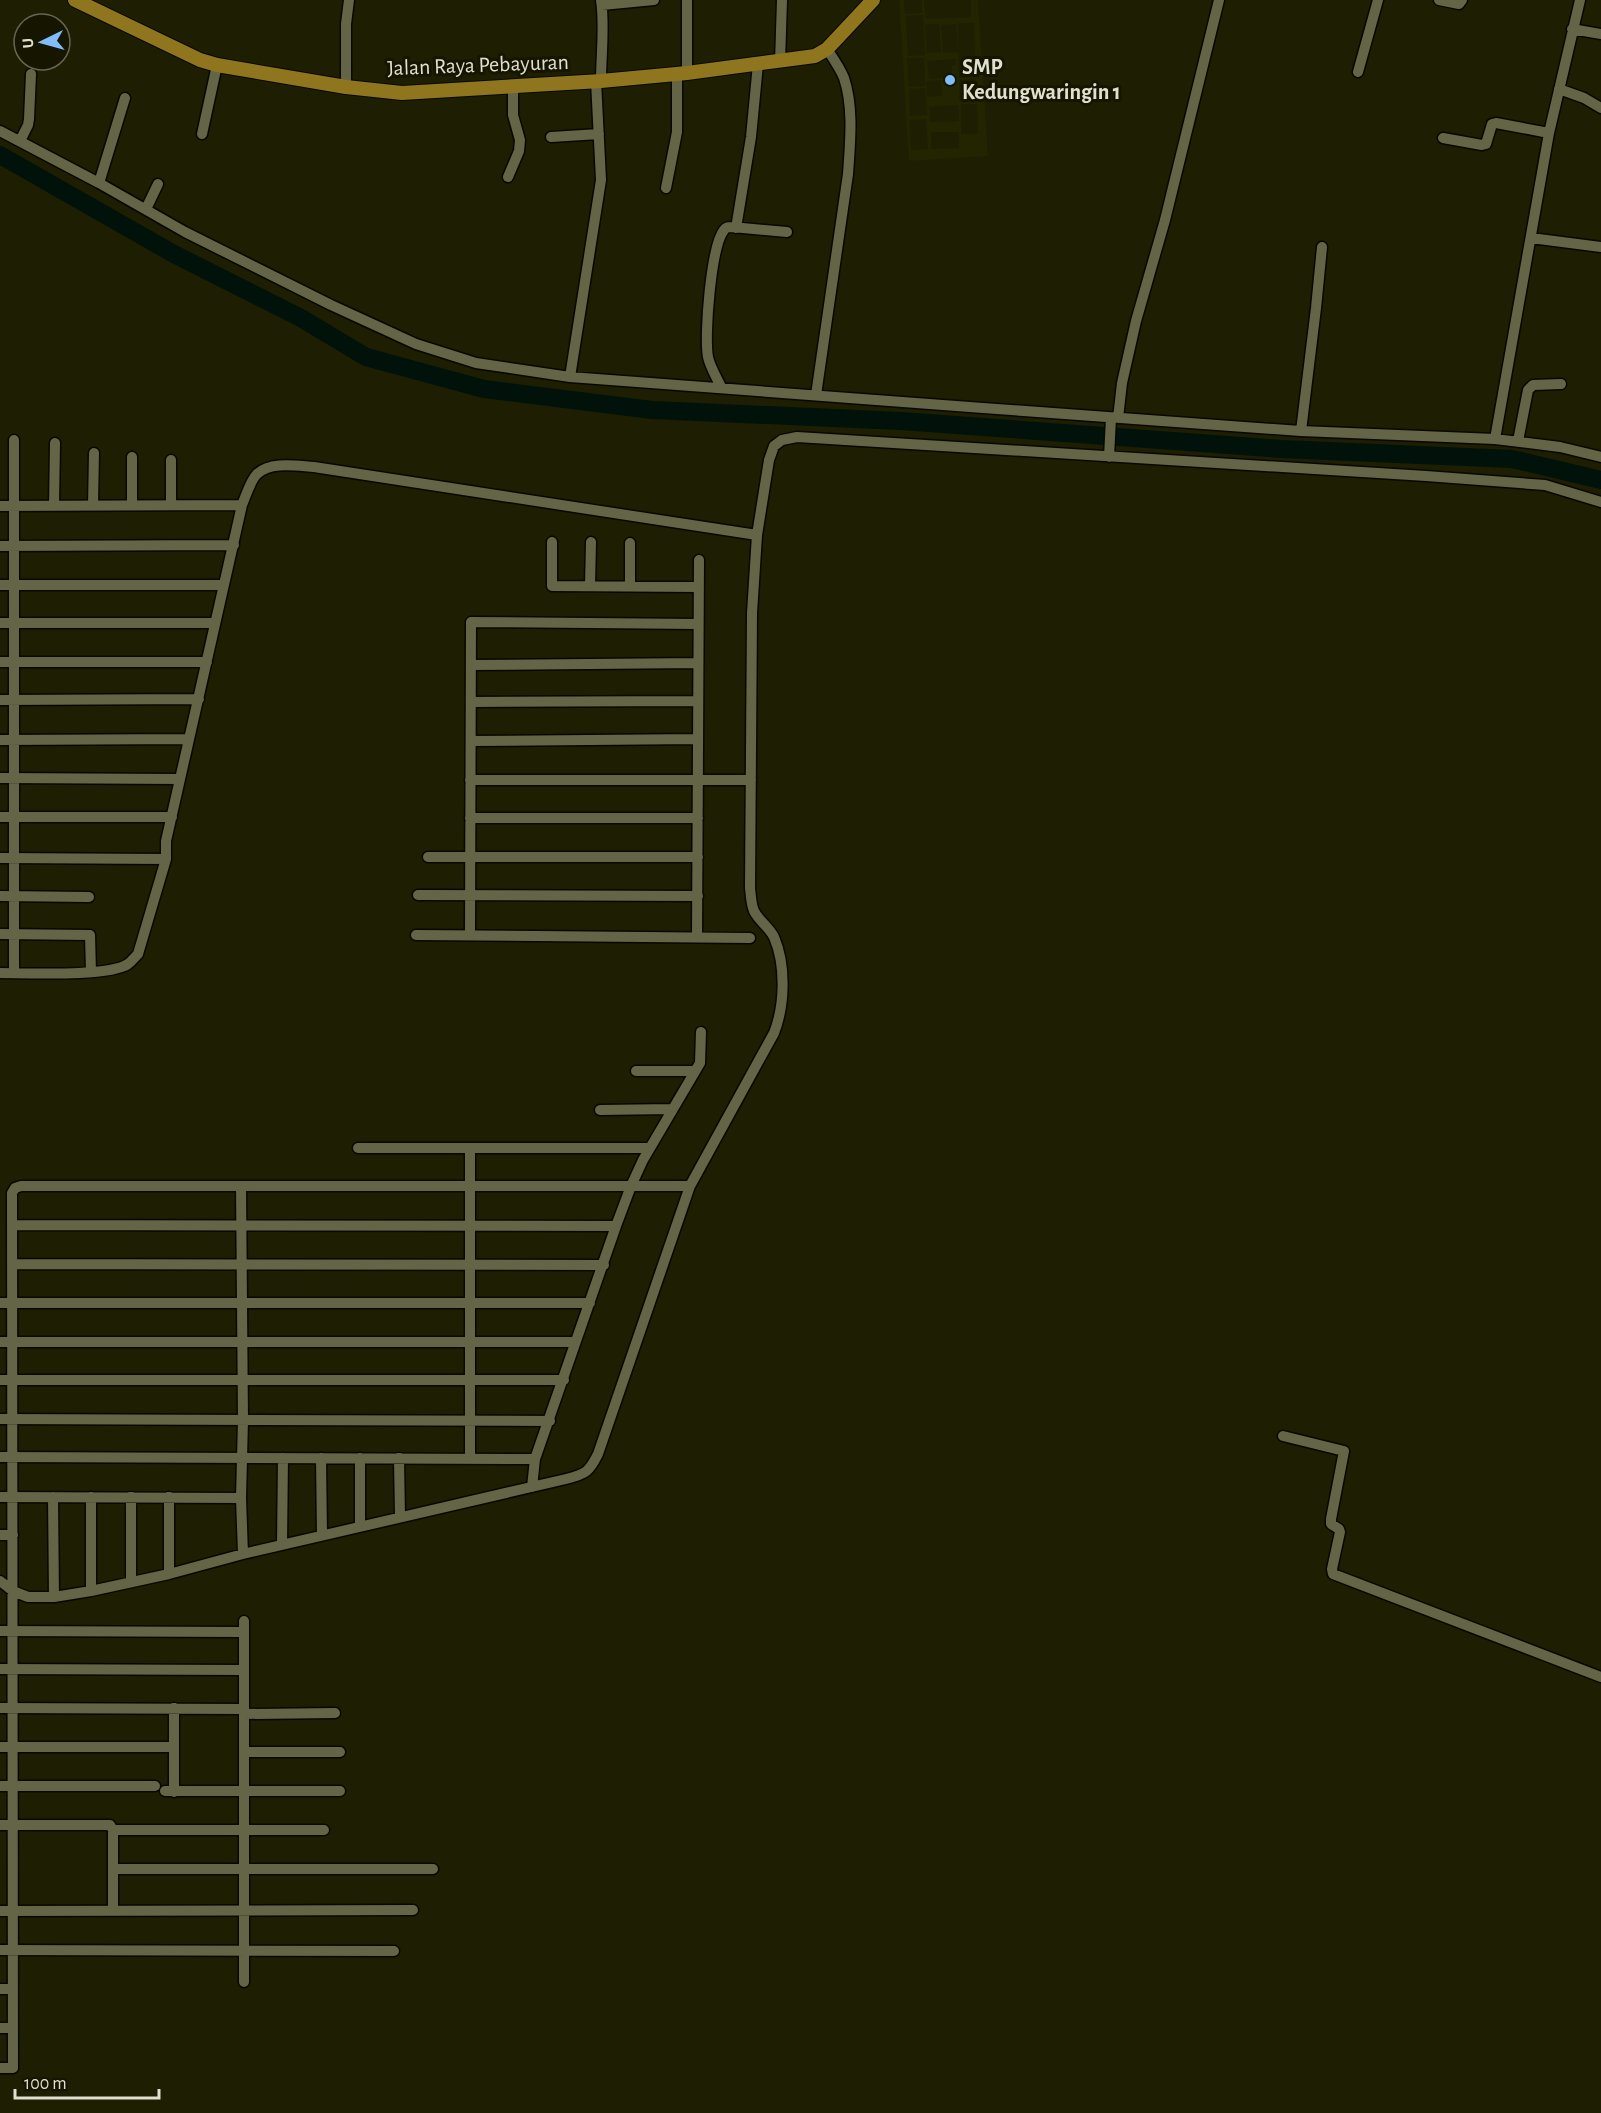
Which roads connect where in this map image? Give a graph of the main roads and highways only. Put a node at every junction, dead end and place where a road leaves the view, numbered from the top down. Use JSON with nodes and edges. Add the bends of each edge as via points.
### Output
{"nodes":[{"id":1,"x":75,"y":0,"type":"edge"},
{"id":2,"x":873,"y":0,"type":"edge"}],
"edges":[{"from":1,"to":2,"type":"main road","name":"Jalan Raya Pebayuran","via":[[217,65],[402,93],[599,81],[815,56],[827,49]]}]}
